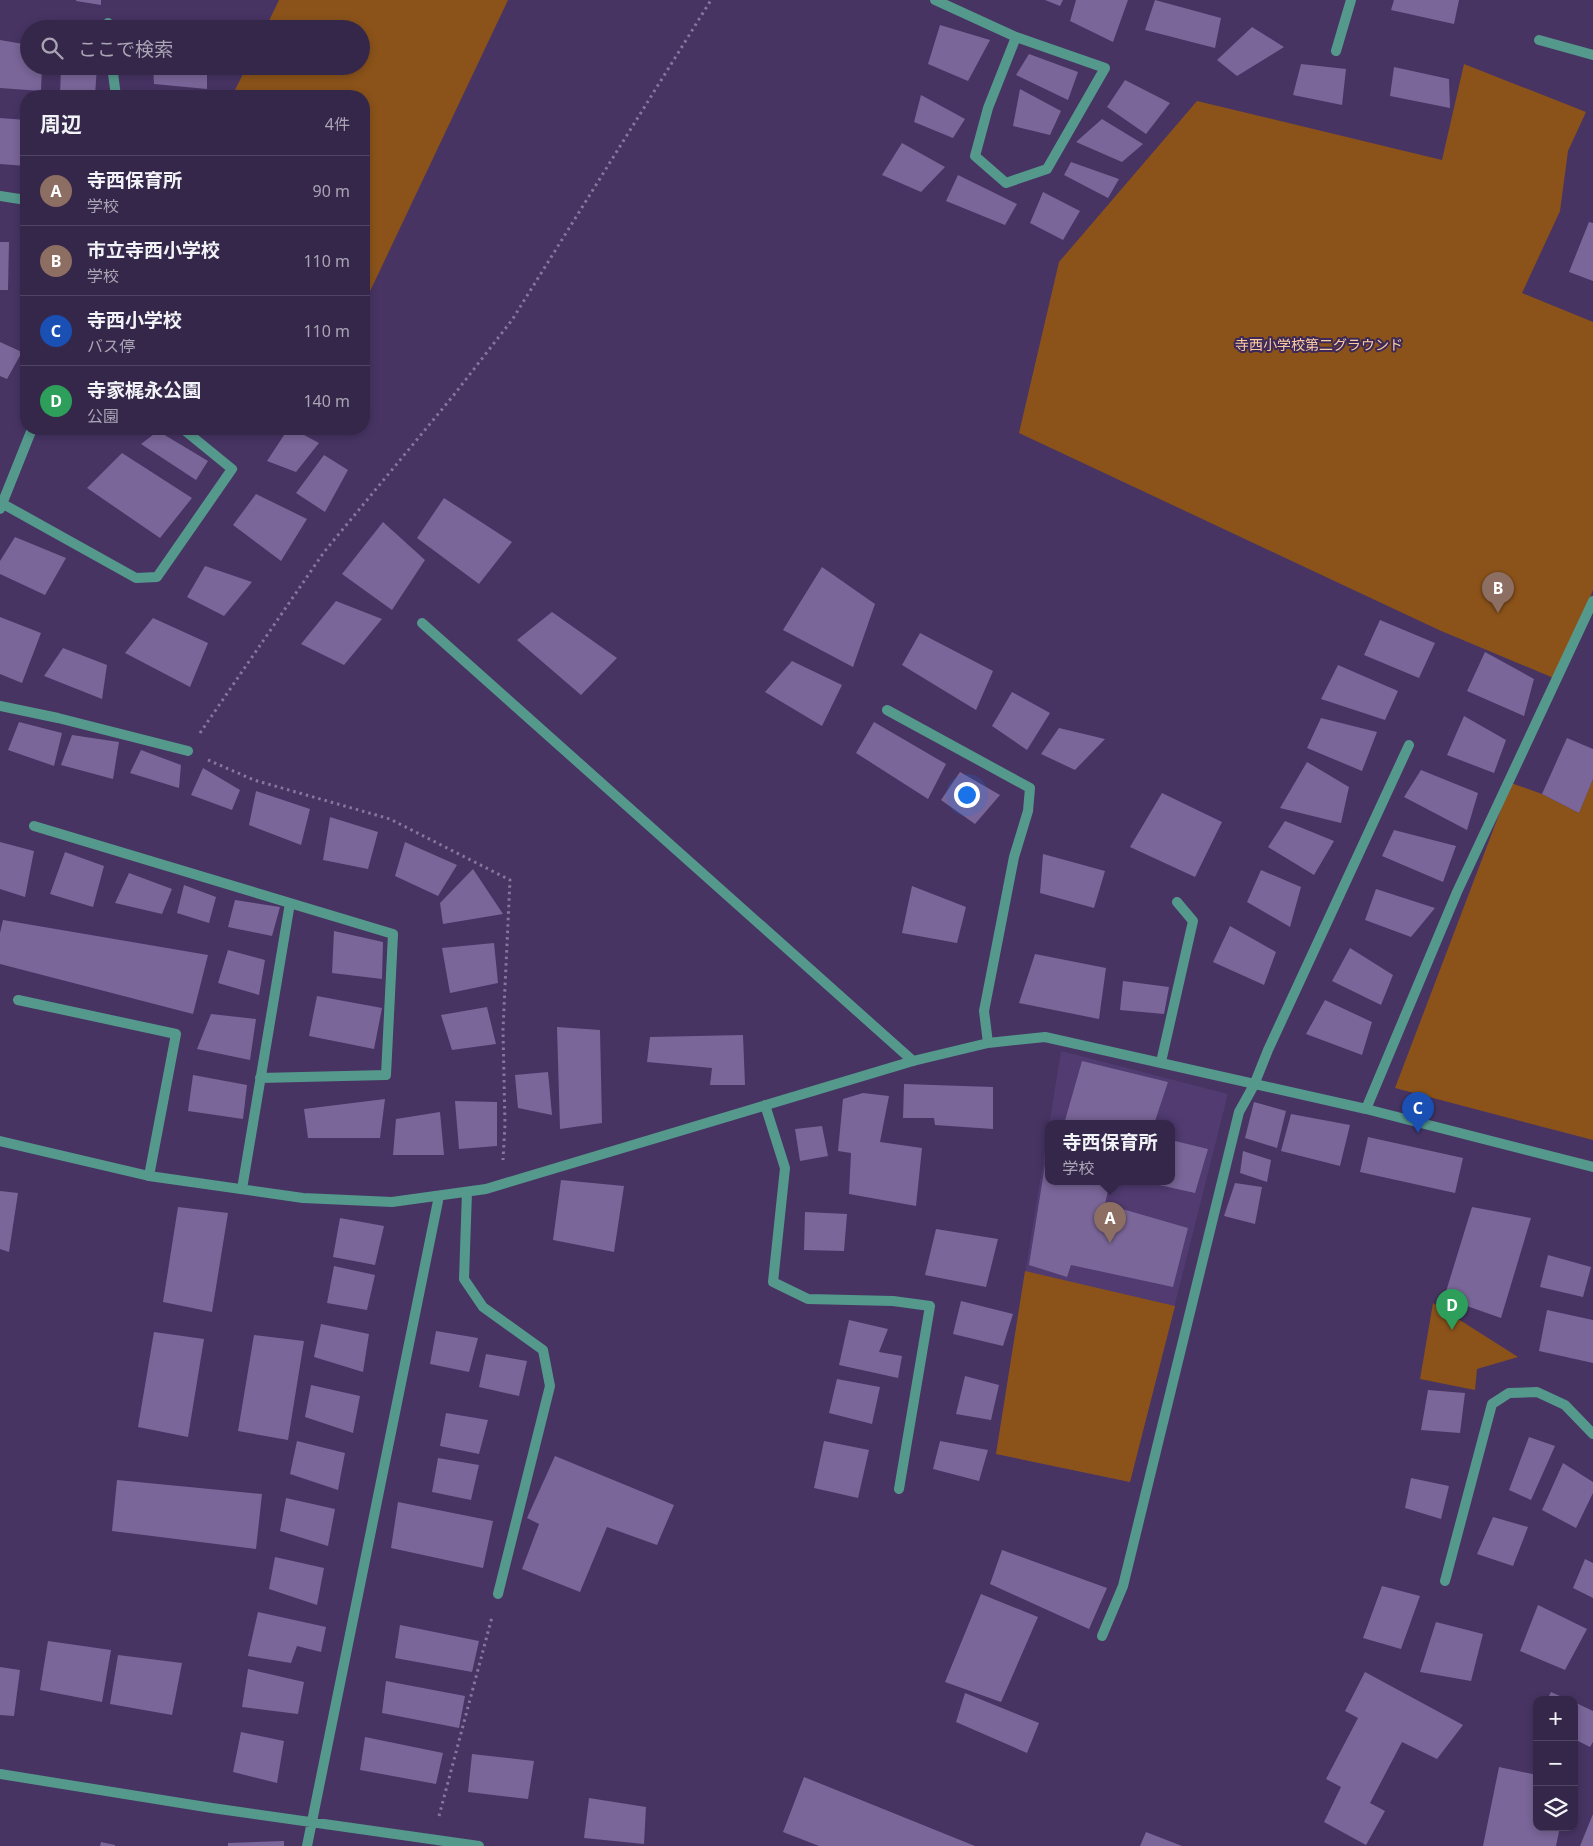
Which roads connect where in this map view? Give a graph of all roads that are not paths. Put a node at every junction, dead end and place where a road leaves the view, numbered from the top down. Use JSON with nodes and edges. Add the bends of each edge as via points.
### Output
{"nodes":[{"id":1,"x":935,"y":0,"type":"edge"},
{"id":2,"x":1351,"y":0,"type":"edge"},
{"id":3,"x":1016,"y":37,"type":"junction"},
{"id":4,"x":1539,"y":40,"type":"dead end"},
{"id":5,"x":1336,"y":51,"type":"dead end"},
{"id":6,"x":1593,"y":55,"type":"edge"},
{"id":7,"x":113,"y":75,"type":"edge"},
{"id":8,"x":115,"y":90,"type":"edge"},
{"id":9,"x":0,"y":196,"type":"edge"},
{"id":10,"x":20,"y":199,"type":"edge"},
{"id":11,"x":30,"y":435,"type":"edge"},
{"id":12,"x":190,"y":435,"type":"edge"},
{"id":13,"x":1,"y":507,"type":"edge"},
{"id":14,"x":1593,"y":601,"type":"edge"},
{"id":15,"x":422,"y":623,"type":"dead end"},
{"id":16,"x":0,"y":706,"type":"edge"},
{"id":17,"x":887,"y":710,"type":"dead end"},
{"id":18,"x":1409,"y":745,"type":"dead end"},
{"id":19,"x":188,"y":751,"type":"road end"},
{"id":20,"x":34,"y":826,"type":"dead end"},
{"id":21,"x":1177,"y":902,"type":"dead end"},
{"id":22,"x":290,"y":903,"type":"junction"},
{"id":23,"x":18,"y":1000,"type":"dead end"},
{"id":24,"x":988,"y":1043,"type":"junction"},
{"id":25,"x":913,"y":1061,"type":"junction"},
{"id":26,"x":1161,"y":1062,"type":"junction"},
{"id":27,"x":260,"y":1078,"type":"junction"},
{"id":28,"x":1254,"y":1085,"type":"junction"},
{"id":29,"x":765,"y":1105,"type":"junction"},
{"id":30,"x":1366,"y":1109,"type":"junction"},
{"id":31,"x":0,"y":1141,"type":"edge"},
{"id":32,"x":1593,"y":1167,"type":"edge"},
{"id":33,"x":149,"y":1176,"type":"junction"},
{"id":34,"x":242,"y":1189,"type":"junction"},
{"id":35,"x":467,"y":1192,"type":"junction"},
{"id":36,"x":439,"y":1196,"type":"junction"},
{"id":37,"x":1593,"y":1434,"type":"edge"},
{"id":38,"x":899,"y":1489,"type":"dead end"},
{"id":39,"x":1445,"y":1581,"type":"dead end"},
{"id":40,"x":498,"y":1594,"type":"road end"},
{"id":41,"x":1102,"y":1636,"type":"dead end"},
{"id":42,"x":0,"y":1774,"type":"edge"},
{"id":43,"x":312,"y":1822,"type":"junction"},
{"id":44,"x":307,"y":1846,"type":"edge"},
{"id":45,"x":479,"y":1846,"type":"edge"}],
"edges":[{"from":1,"to":3,"type":"street"},
{"from":2,"to":5,"type":"street"},
{"from":3,"to":3,"type":"street","via":[[988,108],[974,156],[1006,184],[1047,169],[1105,68]]},
{"from":4,"to":6,"type":"street"},
{"from":7,"to":8,"type":"street"},
{"from":9,"to":10,"type":"street"},
{"from":11,"to":13,"type":"street"},
{"from":12,"to":13,"type":"street","via":[[232,469],[157,577],[136,578]]},
{"from":14,"to":30,"type":"street","via":[[1458,892]]},
{"from":15,"to":25,"type":"street"},
{"from":16,"to":19,"type":"street"},
{"from":17,"to":24,"type":"street","via":[[1030,788],[1028,811],[1014,857],[984,1011]]},
{"from":18,"to":28,"type":"street"},
{"from":20,"to":22,"type":"street"},
{"from":21,"to":26,"type":"street","via":[[1193,921]]},
{"from":22,"to":27,"type":"street"},
{"from":22,"to":27,"type":"street","via":[[393,934],[386,1075]]},
{"from":23,"to":33,"type":"street","via":[[176,1034]]},
{"from":24,"to":25,"type":"street"},
{"from":24,"to":26,"type":"street","via":[[1045,1037]]},
{"from":25,"to":29,"type":"street"},
{"from":26,"to":28,"type":"street"},
{"from":27,"to":34,"type":"street"},
{"from":28,"to":30,"type":"street"},
{"from":28,"to":41,"type":"street","via":[[1239,1112],[1122,1586]]},
{"from":29,"to":35,"type":"street","via":[[502,1185]]},
{"from":29,"to":38,"type":"street","via":[[785,1168],[773,1282],[808,1299],[893,1301],[930,1306]]},
{"from":30,"to":32,"type":"street"},
{"from":31,"to":33,"type":"street"},
{"from":33,"to":34,"type":"street"},
{"from":34,"to":36,"type":"street","via":[[303,1198],[392,1202]]},
{"from":35,"to":36,"type":"street"},
{"from":35,"to":40,"type":"street","via":[[464,1279],[483,1307],[543,1350],[550,1386]]},
{"from":36,"to":43,"type":"street"},
{"from":37,"to":39,"type":"street","via":[[1565,1405],[1537,1392],[1509,1393],[1492,1404]]},
{"from":42,"to":43,"type":"street"},
{"from":43,"to":44,"type":"street"},
{"from":43,"to":45,"type":"street"}]}
